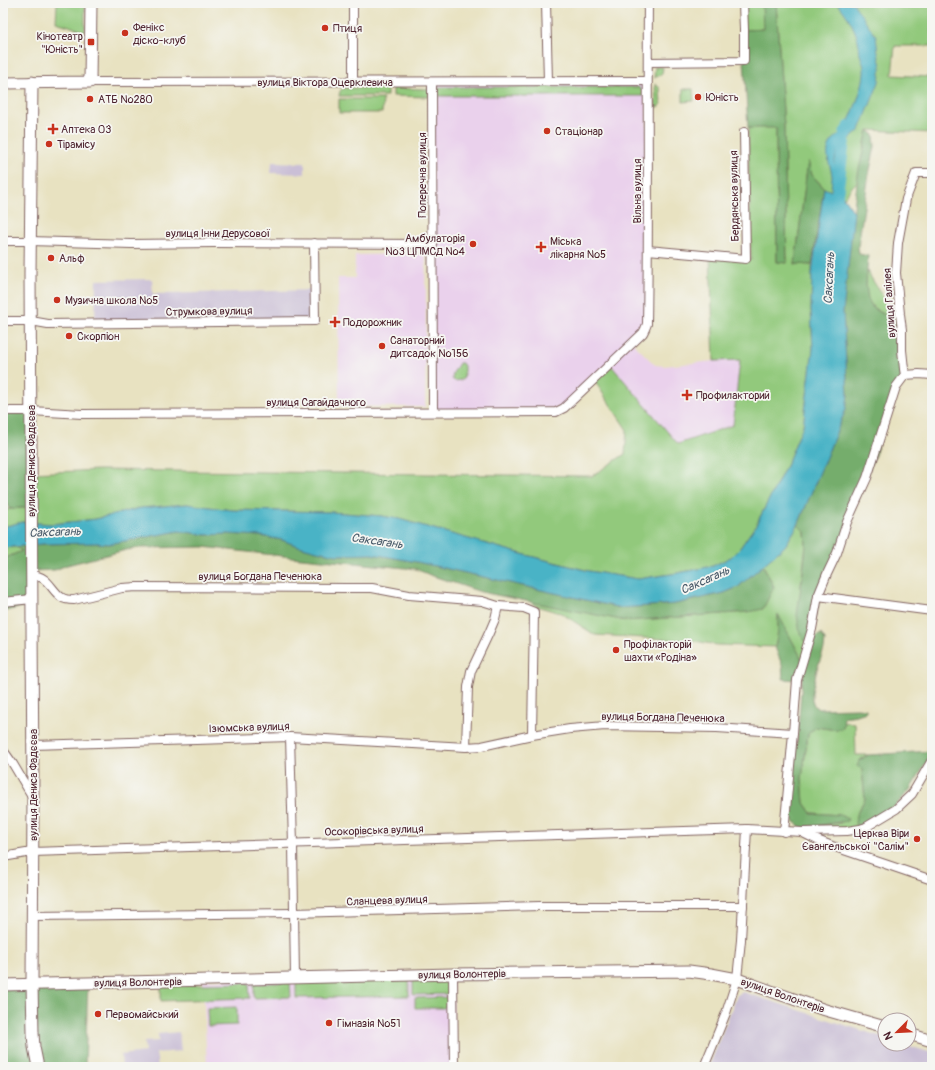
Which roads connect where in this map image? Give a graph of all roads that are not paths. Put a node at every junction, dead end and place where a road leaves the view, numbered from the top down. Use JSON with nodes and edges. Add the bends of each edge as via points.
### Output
{"nodes":[{"id":1,"x":91,"y":3,"type":"edge"},
{"id":2,"x":353,"y":3,"type":"edge"},
{"id":3,"x":546,"y":3,"type":"edge"},
{"id":4,"x":648,"y":3,"type":"edge"},
{"id":5,"x":743,"y":3,"type":"edge"},
{"id":6,"x":648,"y":62,"type":"junction"},
{"id":7,"x":548,"y":81,"type":"junction"},
{"id":8,"x":647,"y":81,"type":"junction"},
{"id":9,"x":32,"y":82,"type":"junction"},
{"id":10,"x":90,"y":82,"type":"junction"},
{"id":11,"x":353,"y":82,"type":"junction"},
{"id":12,"x":432,"y":82,"type":"junction"},
{"id":13,"x":3,"y":83,"type":"edge"},
{"id":14,"x":744,"y":132,"type":"dead end"},
{"id":15,"x":932,"y":174,"type":"edge"},
{"id":16,"x":3,"y":241,"type":"edge"},
{"id":17,"x":30,"y":241,"type":"junction"},
{"id":18,"x":314,"y":243,"type":"junction"},
{"id":19,"x":433,"y":244,"type":"junction"},
{"id":20,"x":648,"y":250,"type":"junction"},
{"id":21,"x":31,"y":320,"type":"junction"},
{"id":22,"x":3,"y":321,"type":"edge"},
{"id":23,"x":610,"y":364,"type":"joint"},
{"id":24,"x":905,"y":375,"type":"junction"},
{"id":25,"x":932,"y":375,"type":"edge"},
{"id":26,"x":3,"y":411,"type":"edge"},
{"id":27,"x":31,"y":411,"type":"junction"},
{"id":28,"x":433,"y":412,"type":"junction"},
{"id":29,"x":31,"y":573,"type":"junction"},
{"id":30,"x":818,"y":596,"type":"junction"},
{"id":31,"x":32,"y":599,"type":"junction"},
{"id":32,"x":3,"y":602,"type":"edge"},
{"id":33,"x":498,"y":606,"type":"junction"},
{"id":34,"x":932,"y":611,"type":"edge"},
{"id":35,"x":793,"y":733,"type":"junction"},
{"id":36,"x":532,"y":735,"type":"junction"},
{"id":37,"x":290,"y":737,"type":"junction"},
{"id":38,"x":33,"y":745,"type":"junction"},
{"id":39,"x":466,"y":747,"type":"junction"},
{"id":40,"x":3,"y":750,"type":"edge"},
{"id":41,"x":932,"y":760,"type":"edge"},
{"id":42,"x":33,"y":796,"type":"junction"},
{"id":43,"x":747,"y":829,"type":"junction"},
{"id":44,"x":784,"y":832,"type":"junction"},
{"id":45,"x":803,"y":832,"type":"junction"},
{"id":46,"x":293,"y":844,"type":"junction"},
{"id":47,"x":32,"y":852,"type":"junction"},
{"id":48,"x":3,"y":857,"type":"edge"},
{"id":49,"x":932,"y":880,"type":"edge"},
{"id":50,"x":743,"y":906,"type":"junction"},
{"id":51,"x":294,"y":913,"type":"junction"},
{"id":52,"x":32,"y":916,"type":"junction"},
{"id":53,"x":453,"y":974,"type":"junction"},
{"id":54,"x":295,"y":978,"type":"junction"},
{"id":55,"x":737,"y":979,"type":"junction"},
{"id":56,"x":32,"y":984,"type":"junction"},
{"id":57,"x":3,"y":985,"type":"edge"},
{"id":58,"x":877,"y":1025,"type":"edge"},
{"id":59,"x":917,"y":1036,"type":"edge"},
{"id":60,"x":932,"y":1041,"type":"edge"},
{"id":61,"x":38,"y":1067,"type":"edge"},
{"id":62,"x":454,"y":1067,"type":"edge"},
{"id":63,"x":704,"y":1067,"type":"edge"}],
"edges":[{"from":1,"to":10,"type":"street"},
{"from":2,"to":11,"type":"street"},
{"from":3,"to":7,"type":"street"},
{"from":4,"to":6,"type":"street","name":"Вільна вулиця"},
{"from":5,"to":6,"type":"street","via":[[744,61]]},
{"from":6,"to":8,"type":"street","name":"Вільна вулиця"},
{"from":7,"to":8,"type":"street","name":"вулиця Віктора Оцерклевича"},
{"from":7,"to":12,"type":"street","name":"вулиця Віктора Оцерклевича"},
{"from":8,"to":20,"type":"street","name":"Вільна вулиця"},
{"from":9,"to":10,"type":"street","name":"вулиця Віктора Оцерклевича"},
{"from":9,"to":13,"type":"street","name":"вулиця Віктора Оцерклевича"},
{"from":9,"to":17,"type":"street","name":"вулиця Дениса Фадєєва"},
{"from":10,"to":11,"type":"street","name":"вулиця Віктора Оцерклевича"},
{"from":11,"to":12,"type":"street","name":"вулиця Віктора Оцерклевича"},
{"from":12,"to":19,"type":"street","name":"Поперечна вулиця"},
{"from":14,"to":20,"type":"street","name":"Бердянська вулиця","via":[[746,259]]},
{"from":15,"to":24,"type":"street","name":"вулиця Галілея","via":[[916,173],[906,199],[898,243],[896,273]]},
{"from":16,"to":17,"type":"street","name":"вулиця Інни Дерусової"},
{"from":17,"to":18,"type":"street","name":"вулиця Інни Дерусової","via":[[131,244]]},
{"from":17,"to":21,"type":"street","name":"вулиця Дениса Фадєєва"},
{"from":18,"to":19,"type":"street","name":"вулиця Інни Дерусової"},
{"from":18,"to":21,"type":"street","name":"Струмкова вулиця","via":[[314,321],[48,324]]},
{"from":19,"to":28,"type":"street","name":"Поперечна вулиця"},
{"from":20,"to":23,"type":"street","name":"Вільна вулиця","via":[[646,329]]},
{"from":21,"to":22,"type":"street","name":"Струмкова вулиця"},
{"from":21,"to":27,"type":"street","name":"вулиця Дениса Фадєєва"},
{"from":23,"to":28,"type":"street","name":"вулиця Сагайдачного","via":[[564,408],[556,412]]},
{"from":24,"to":25,"type":"street"},
{"from":24,"to":30,"type":"street","via":[[896,387],[867,478]]},
{"from":26,"to":27,"type":"street","name":"вулиця Сагайдачного"},
{"from":27,"to":28,"type":"street","name":"вулиця Сагайдачного","via":[[82,414]]},
{"from":27,"to":29,"type":"street","name":"вулиця Дениса Фадєєва"},
{"from":29,"to":31,"type":"street","name":"вулиця Дениса Фадєєва"},
{"from":29,"to":33,"type":"street","name":"вулиця Богдана Печенюка","via":[[51,585],[66,600],[137,587],[372,588],[409,595],[482,601]]},
{"from":30,"to":34,"type":"street"},
{"from":30,"to":35,"type":"street","via":[[812,629],[797,680]]},
{"from":31,"to":32,"type":"street"},
{"from":31,"to":38,"type":"street","name":"вулиця Дениса Фадєєва"},
{"from":33,"to":36,"type":"street","name":"вулиця Богдана Печенюка","via":[[524,608],[534,612]]},
{"from":33,"to":39,"type":"street","via":[[490,633],[471,671]]},
{"from":35,"to":36,"type":"street","name":"вулиця Богдана Печенюка","via":[[717,728],[605,726]]},
{"from":35,"to":44,"type":"street"},
{"from":36,"to":39,"type":"street","name":"вулиця Богдана Печенюка"},
{"from":37,"to":38,"type":"street","name":"Ізюмська вулиця"},
{"from":37,"to":39,"type":"street","name":"Ізюмська вулиця"},
{"from":37,"to":46,"type":"street"},
{"from":38,"to":42,"type":"street","name":"вулиця Дениса Фадєєва"},
{"from":40,"to":42,"type":"street"},
{"from":41,"to":45,"type":"street","via":[[912,794],[896,809],[866,827],[847,831]]},
{"from":42,"to":47,"type":"street","name":"вулиця Дениса Фадєєва"},
{"from":43,"to":44,"type":"street"},
{"from":43,"to":46,"type":"street","name":"Осокорівська вулиця"},
{"from":43,"to":50,"type":"street"},
{"from":44,"to":45,"type":"street"},
{"from":45,"to":49,"type":"street","via":[[832,846]]},
{"from":46,"to":47,"type":"street","name":"Осокорівська вулиця"},
{"from":46,"to":51,"type":"street"},
{"from":47,"to":48,"type":"street","name":"Осокорівська вулиця"},
{"from":47,"to":52,"type":"street","name":"вулиця Дениса Фадєєва"},
{"from":50,"to":51,"type":"street","name":"Сланцева вулиця","via":[[540,906]]},
{"from":50,"to":55,"type":"street"},
{"from":51,"to":52,"type":"street","name":"Сланцева вулиця"},
{"from":51,"to":54,"type":"street"},
{"from":52,"to":56,"type":"street","name":"вулиця Дениса Фадєєва"},
{"from":53,"to":54,"type":"street","name":"вулиця Волонтерів"},
{"from":53,"to":55,"type":"street","name":"вулиця Волонтерів","via":[[683,971]]},
{"from":53,"to":62,"type":"street"},
{"from":54,"to":56,"type":"street","name":"вулиця Волонтерів"},
{"from":55,"to":58,"type":"street","name":"вулиця Волонтерів","via":[[822,1009]]},
{"from":55,"to":63,"type":"street"},
{"from":56,"to":57,"type":"street","name":"вулиця Волонтерів"},
{"from":56,"to":61,"type":"street","name":"вулиця Дениса Фадєєва","via":[[33,1033]]},
{"from":59,"to":60,"type":"street"}]}
